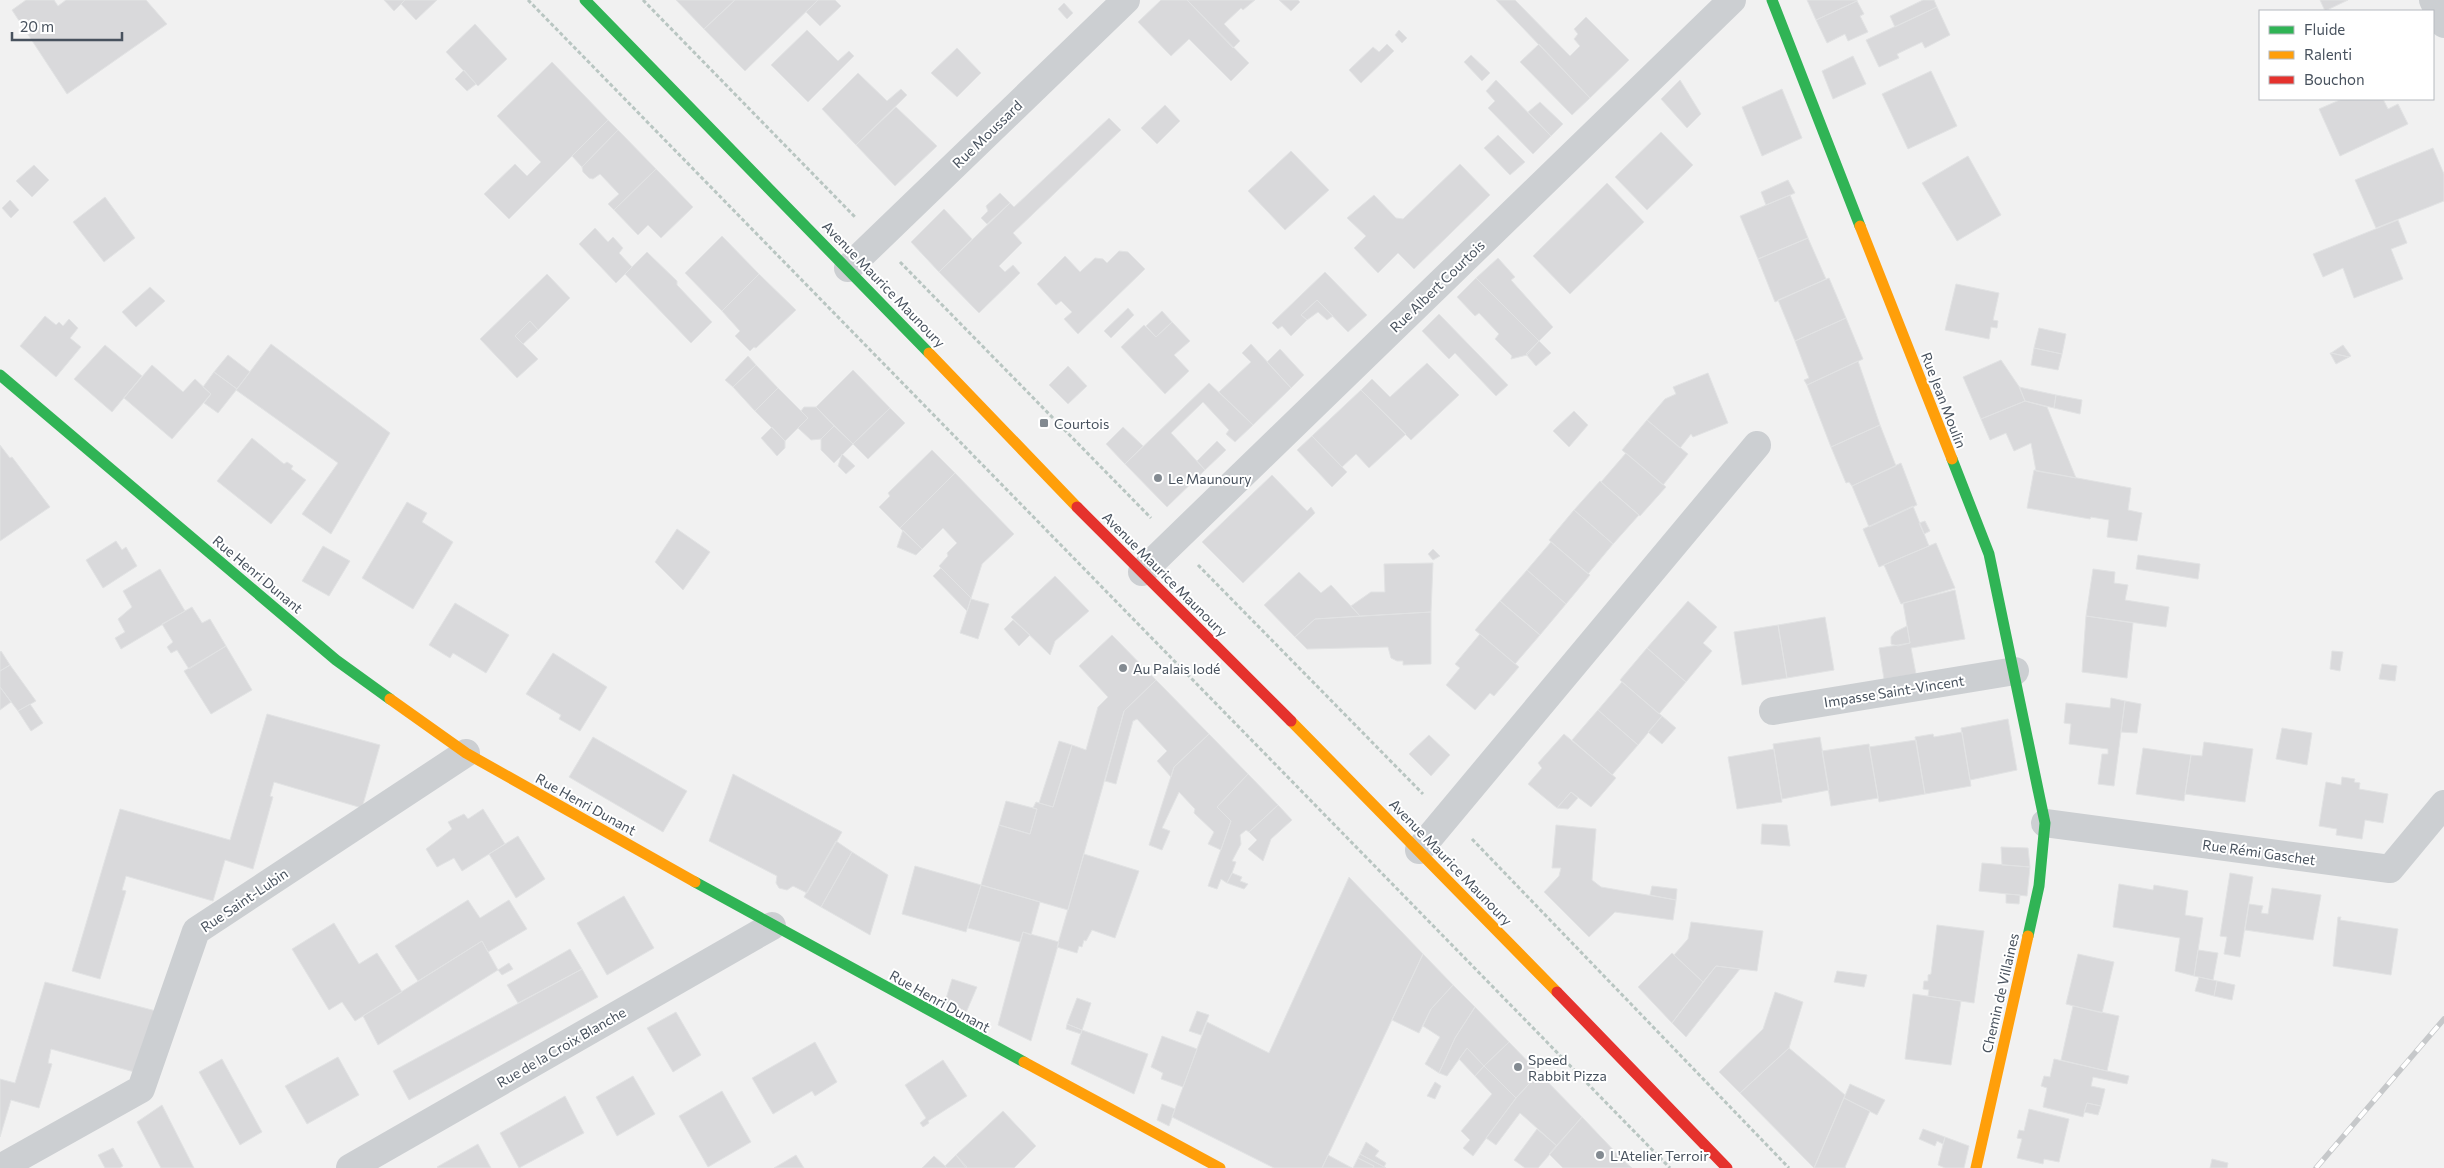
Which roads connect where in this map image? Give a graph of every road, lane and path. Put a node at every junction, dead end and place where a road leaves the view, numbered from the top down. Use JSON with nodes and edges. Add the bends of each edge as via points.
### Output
{"nodes":[{"id":1,"x":528,"y":0,"type":"edge"},
{"id":2,"x":585,"y":0,"type":"edge"},
{"id":3,"x":643,"y":0,"type":"edge"},
{"id":4,"x":1126,"y":0,"type":"edge"},
{"id":5,"x":1732,"y":0,"type":"edge"},
{"id":6,"x":1772,"y":0,"type":"edge"},
{"id":7,"x":2433,"y":0,"type":"edge"},
{"id":8,"x":2444,"y":24,"type":"edge"},
{"id":9,"x":878,"y":240,"type":"junction"},
{"id":10,"x":848,"y":268,"type":"junction"},
{"id":11,"x":0,"y":375,"type":"edge"},
{"id":12,"x":1757,"y":445,"type":"dead end"},
{"id":13,"x":1174,"y":541,"type":"junction"},
{"id":14,"x":1142,"y":572,"type":"junction"},
{"id":15,"x":2015,"y":672,"type":"junction"},
{"id":16,"x":1772,"y":711,"type":"dead end"},
{"id":17,"x":466,"y":753,"type":"junction"},
{"id":18,"x":2444,"y":804,"type":"edge"},
{"id":19,"x":1446,"y":818,"type":"junction"},
{"id":20,"x":2045,"y":823,"type":"junction"},
{"id":21,"x":1419,"y":850,"type":"junction"},
{"id":22,"x":772,"y":926,"type":"junction"},
{"id":23,"x":0,"y":1168,"type":"edge"},
{"id":24,"x":350,"y":1168,"type":"edge"},
{"id":25,"x":1220,"y":1168,"type":"edge"},
{"id":26,"x":1670,"y":1168,"type":"edge"},
{"id":27,"x":1727,"y":1168,"type":"edge"},
{"id":28,"x":1788,"y":1168,"type":"edge"},
{"id":29,"x":1976,"y":1168,"type":"edge"}],
"edges":[{"from":1,"to":26,"type":"path"},
{"from":2,"to":10,"type":"street","name":"Avenue Maurice Maunoury"},
{"from":3,"to":9,"type":"path"},
{"from":4,"to":9,"type":"street","name":"Rue Moussard"},
{"from":5,"to":13,"type":"street","name":"Rue Albert Courtois"},
{"from":6,"to":15,"type":"street","name":"Rue Jean Moulin","via":[[1989,554]]},
{"from":7,"to":8,"type":"street"},
{"from":9,"to":10,"type":"street","name":"Rue Moussard"},
{"from":9,"to":13,"type":"path"},
{"from":10,"to":14,"type":"street","name":"Avenue Maurice Maunoury"},
{"from":11,"to":17,"type":"street","name":"Rue Henri Dunant","via":[[336,660]]},
{"from":12,"to":19,"type":"street"},
{"from":13,"to":14,"type":"street","name":"Rue Albert Courtois"},
{"from":13,"to":19,"type":"path"},
{"from":14,"to":21,"type":"street","name":"Avenue Maurice Maunoury"},
{"from":15,"to":16,"type":"street","name":"Impasse Saint-Vincent"},
{"from":15,"to":20,"type":"street","name":"Rue Jean Moulin"},
{"from":17,"to":22,"type":"street","name":"Rue Henri Dunant"},
{"from":17,"to":23,"type":"street","name":"Rue Saint-Lubin","via":[[196,931],[140,1089]]},
{"from":18,"to":20,"type":"street","name":"Rue Rémi Gaschet","via":[[2390,869]]},
{"from":19,"to":21,"type":"street"},
{"from":19,"to":28,"type":"path","via":[[1477,843]]},
{"from":20,"to":29,"type":"street","name":"Chemin de Villaines","via":[[2039,886]]},
{"from":21,"to":27,"type":"street","name":"Avenue Maurice Maunoury"},
{"from":22,"to":24,"type":"street","name":"Rue de la Croix Blanche"},
{"from":22,"to":25,"type":"street","name":"Rue Henri Dunant"}]}
